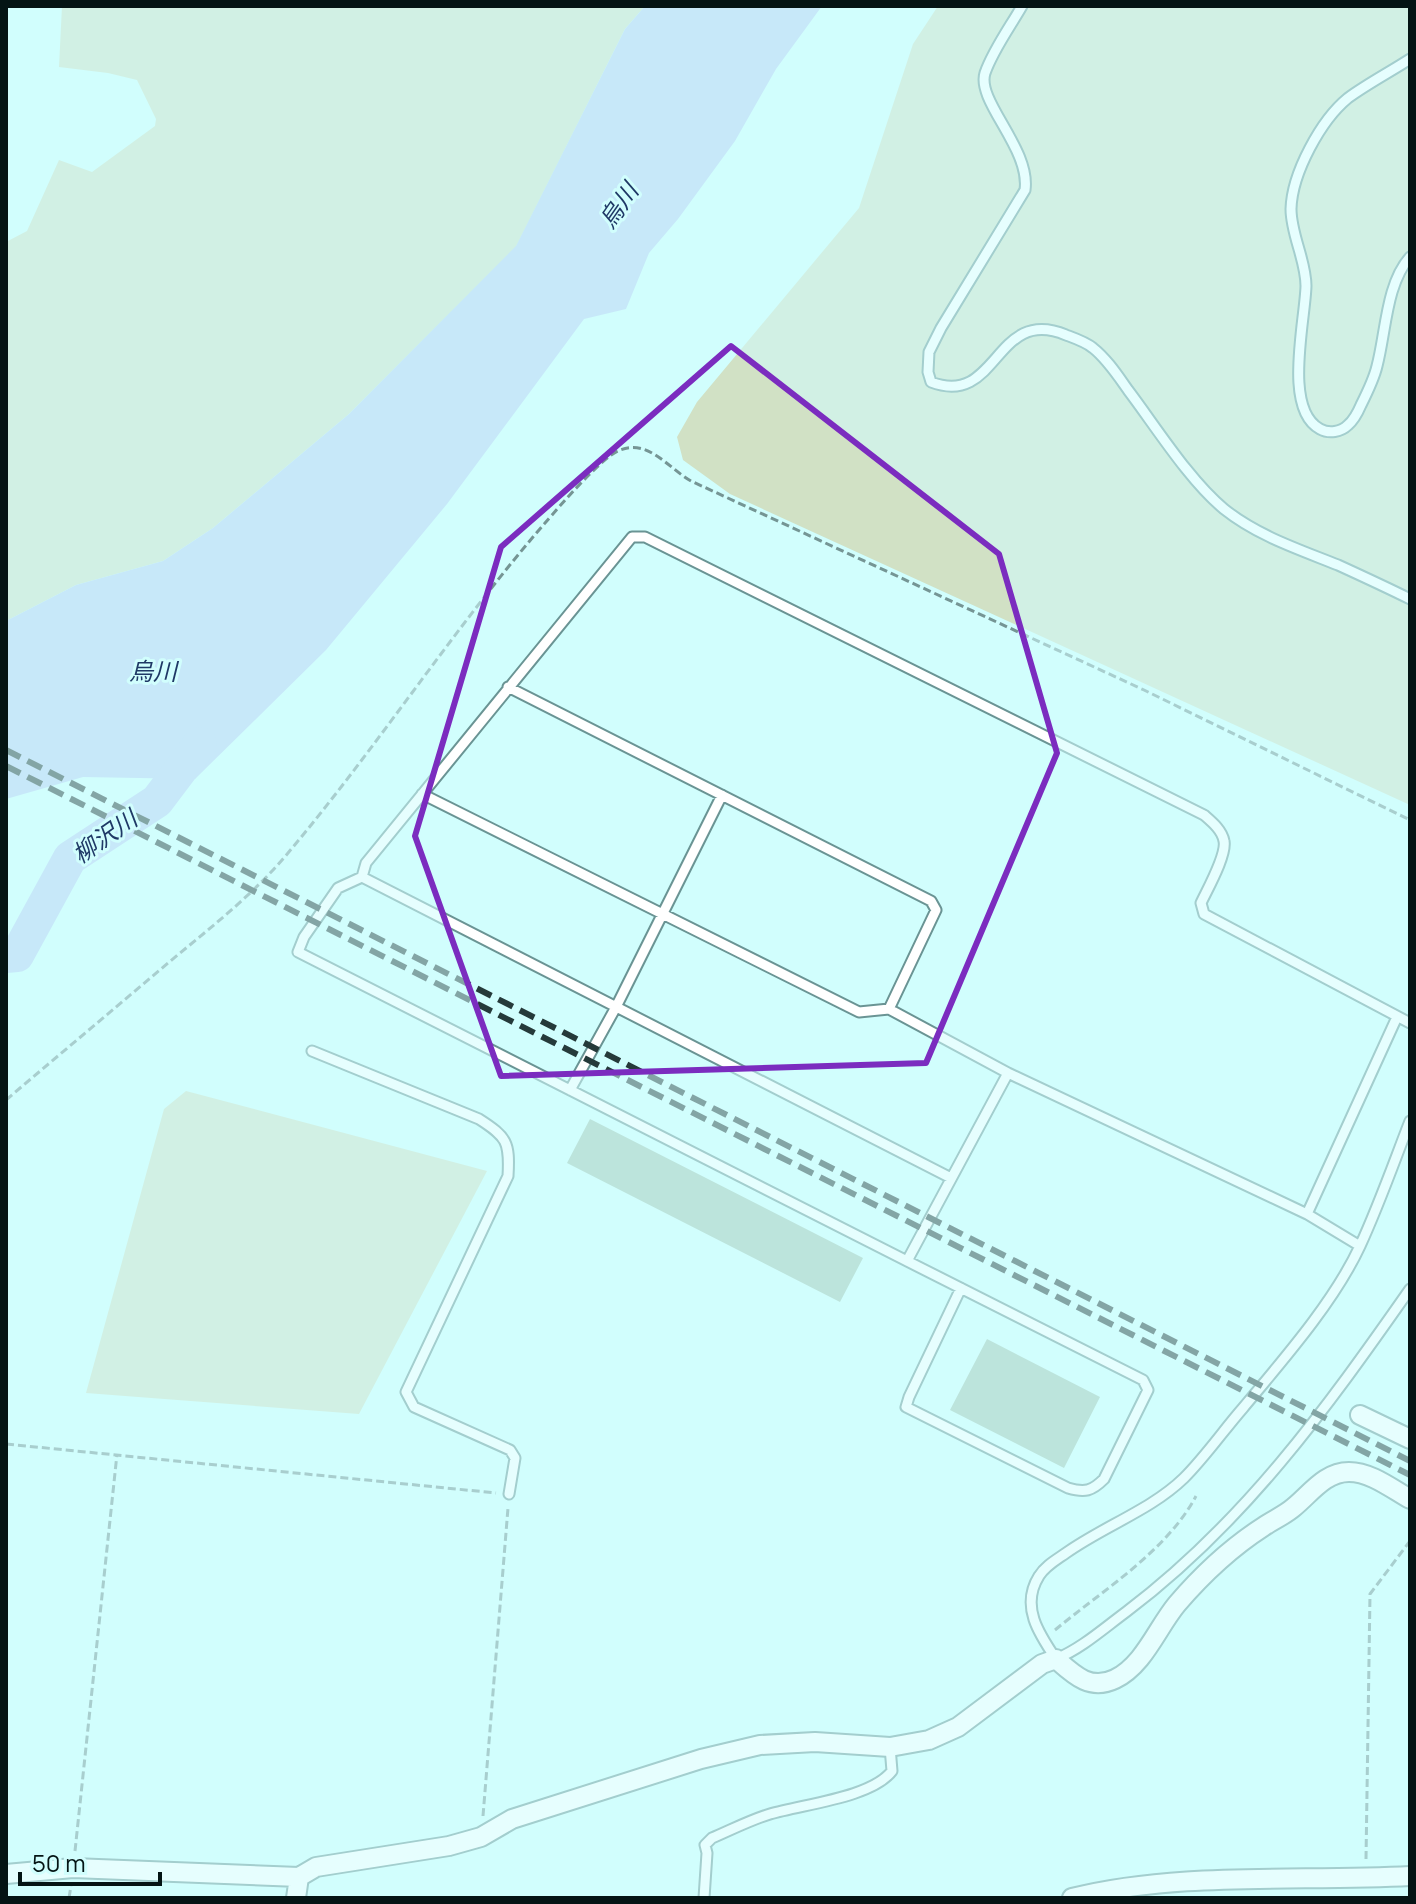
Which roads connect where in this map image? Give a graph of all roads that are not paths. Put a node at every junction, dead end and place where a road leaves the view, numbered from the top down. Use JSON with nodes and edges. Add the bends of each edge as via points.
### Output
{"nodes":[{"id":1,"x":1022,"y":6,"type":"edge"},
{"id":2,"x":1410,"y":59,"type":"edge"},
{"id":3,"x":1410,"y":257,"type":"edge"},
{"id":4,"x":1410,"y":599,"type":"edge"},
{"id":5,"x":508,"y":687,"type":"junction"},
{"id":6,"x":422,"y":794,"type":"junction"},
{"id":7,"x":722,"y":795,"type":"junction"},
{"id":8,"x":362,"y":877,"type":"junction"},
{"id":9,"x":662,"y":913,"type":"junction"},
{"id":10,"x":616,"y":1007,"type":"junction"},
{"id":11,"x":889,"y":1009,"type":"junction"},
{"id":12,"x":1397,"y":1017,"type":"junction"},
{"id":13,"x":1410,"y":1023,"type":"edge"},
{"id":14,"x":312,"y":1051,"type":"dead end"},
{"id":15,"x":1008,"y":1073,"type":"junction"},
{"id":16,"x":570,"y":1090,"type":"junction"},
{"id":17,"x":1410,"y":1121,"type":"edge"},
{"id":18,"x":951,"y":1178,"type":"junction"},
{"id":19,"x":1307,"y":1214,"type":"junction"},
{"id":20,"x":1360,"y":1246,"type":"junction"},
{"id":21,"x":907,"y":1261,"type":"junction"},
{"id":22,"x":961,"y":1288,"type":"junction"},
{"id":23,"x":1410,"y":1289,"type":"edge"},
{"id":24,"x":1360,"y":1415,"type":"dead end"},
{"id":25,"x":1410,"y":1439,"type":"edge"},
{"id":26,"x":509,"y":1494,"type":"road end"},
{"id":27,"x":1410,"y":1499,"type":"edge"},
{"id":28,"x":1056,"y":1659,"type":"junction"},
{"id":29,"x":890,"y":1747,"type":"junction"},
{"id":30,"x":6,"y":1874,"type":"edge"},
{"id":31,"x":1410,"y":1876,"type":"edge"},
{"id":32,"x":299,"y":1877,"type":"junction"},
{"id":33,"x":296,"y":1898,"type":"edge"},
{"id":34,"x":704,"y":1898,"type":"edge"},
{"id":35,"x":1072,"y":1898,"type":"edge"}],
"edges":[{"from":1,"to":4,"type":"lane","via":[[984,75],[986,92],[1024,163],[1025,190],[929,352],[931,382],[961,387],[975,381],[1009,342],[1032,330],[1065,334],[1093,347],[1223,508],[1255,531]]},
{"from":2,"to":3,"type":"lane","via":[[1349,97],[1330,116],[1294,192],[1291,210],[1306,281],[1299,389],[1302,407],[1322,431],[1347,427],[1365,398],[1377,369],[1398,274]]},
{"from":5,"to":6,"type":"lane"},
{"from":5,"to":7,"type":"lane"},
{"from":5,"to":12,"type":"lane","via":[[623,546],[632,537],[645,537],[1204,815],[1224,840],[1201,903],[1204,914]]},
{"from":6,"to":8,"type":"lane","via":[[366,863]]},
{"from":6,"to":9,"type":"lane"},
{"from":7,"to":9,"type":"lane"},
{"from":7,"to":11,"type":"lane","via":[[931,901],[936,910]]},
{"from":8,"to":10,"type":"lane"},
{"from":8,"to":16,"type":"lane","via":[[338,888],[298,952]]},
{"from":9,"to":10,"type":"lane"},
{"from":9,"to":11,"type":"lane","via":[[859,1012]]},
{"from":10,"to":16,"type":"lane"},
{"from":10,"to":18,"type":"lane"},
{"from":11,"to":15,"type":"lane"},
{"from":12,"to":13,"type":"lane"},
{"from":12,"to":19,"type":"lane"},
{"from":14,"to":26,"type":"lane","via":[[479,1119],[502,1134],[508,1176],[406,1392],[414,1407],[510,1450],[515,1458]]},
{"from":15,"to":18,"type":"lane"},
{"from":15,"to":19,"type":"lane"},
{"from":16,"to":21,"type":"lane"},
{"from":17,"to":20,"type":"lane"},
{"from":18,"to":21,"type":"lane"},
{"from":19,"to":20,"type":"lane"},
{"from":20,"to":28,"type":"lane","via":[[1291,1350],[1183,1479],[1085,1539],[1039,1575],[1030,1605],[1033,1621]]},
{"from":21,"to":22,"type":"lane"},
{"from":22,"to":22,"type":"lane","via":[[906,1407],[1068,1488],[1093,1490],[1104,1479],[1148,1390],[1143,1380]]},
{"from":23,"to":28,"type":"lane","via":[[1289,1455],[1228,1522],[1150,1594],[1074,1652]]},
{"from":24,"to":25,"type":"street"},
{"from":27,"to":28,"type":"street","via":[[1366,1475],[1327,1477],[1219,1563],[1176,1605],[1126,1672],[1089,1683]]},
{"from":28,"to":29,"type":"street","via":[[958,1727],[929,1740]]},
{"from":29,"to":32,"type":"street","via":[[760,1745],[526,1814],[481,1837],[316,1867]]},
{"from":29,"to":34,"type":"lane","via":[[892,1771],[884,1782],[771,1814],[712,1838],[705,1845]]},
{"from":30,"to":32,"type":"street","via":[[73,1868]]},
{"from":31,"to":35,"type":"street","via":[[1175,1882],[1114,1887]]},
{"from":32,"to":33,"type":"street"}]}
